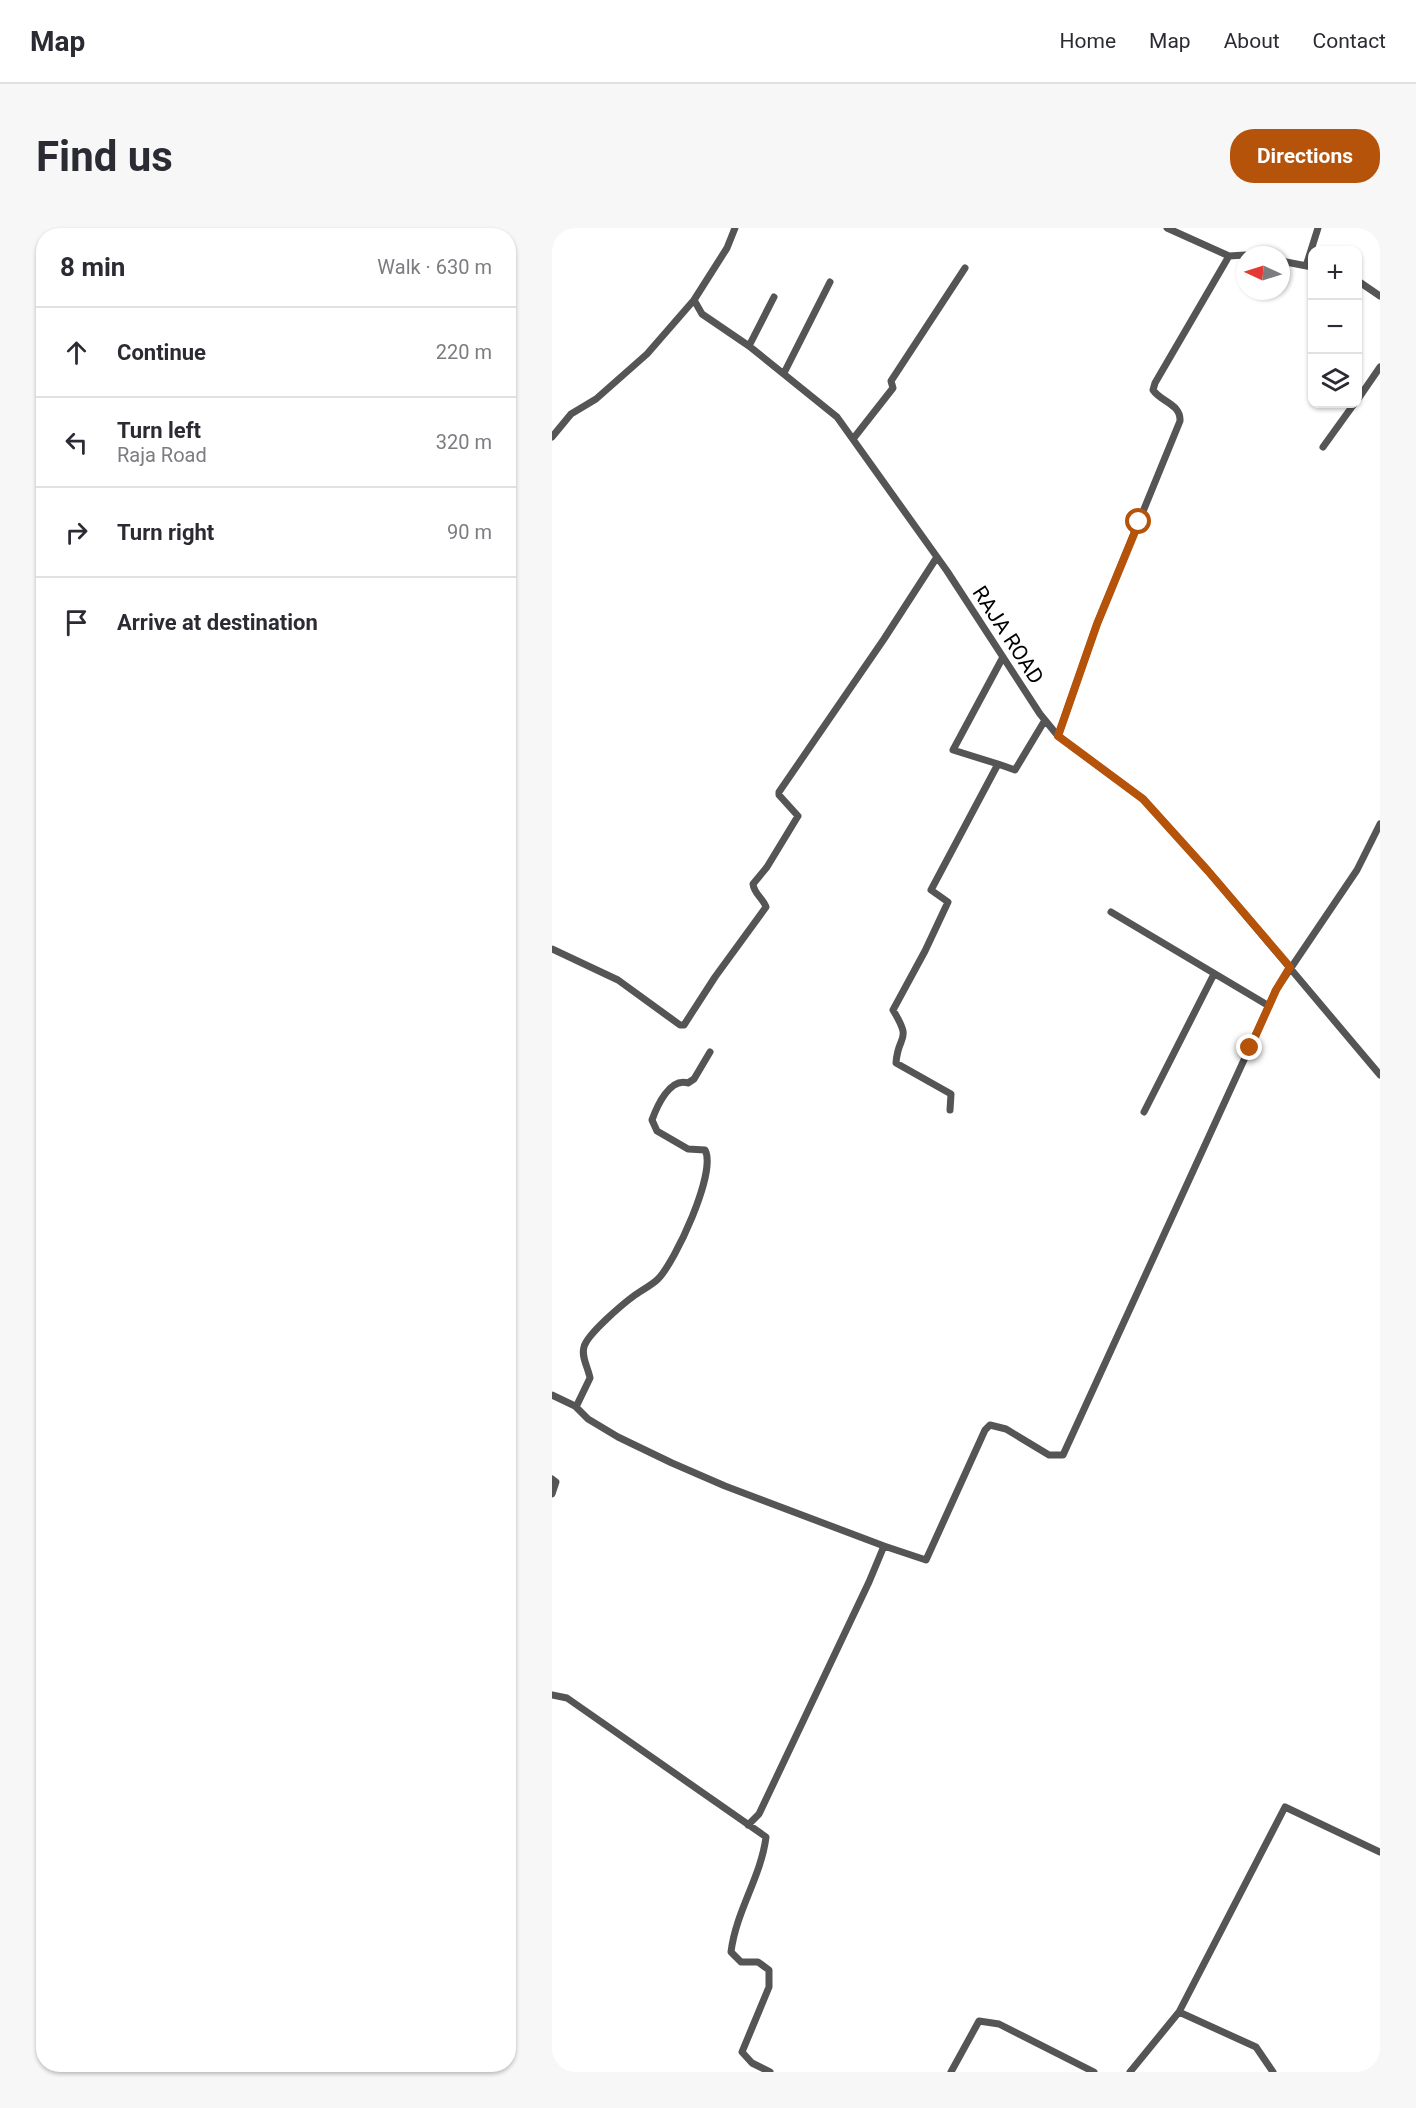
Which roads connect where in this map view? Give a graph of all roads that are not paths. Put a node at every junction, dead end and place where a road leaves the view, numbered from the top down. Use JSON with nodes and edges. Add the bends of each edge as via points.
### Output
{"nodes":[{"id":1,"x":735,"y":228,"type":"edge"},
{"id":2,"x":1167,"y":228,"type":"edge"},
{"id":3,"x":1318,"y":228,"type":"edge"},
{"id":4,"x":1314,"y":246,"type":"edge"},
{"id":5,"x":1229,"y":256,"type":"junction"},
{"id":6,"x":1236,"y":256,"type":"edge"},
{"id":7,"x":1290,"y":263,"type":"edge"},
{"id":8,"x":1308,"y":266,"type":"edge"},
{"id":9,"x":965,"y":268,"type":"dead end"},
{"id":10,"x":830,"y":282,"type":"dead end"},
{"id":11,"x":1362,"y":284,"type":"edge"},
{"id":12,"x":1380,"y":296,"type":"edge"},
{"id":13,"x":774,"y":297,"type":"dead end"},
{"id":14,"x":694,"y":300,"type":"junction"},
{"id":15,"x":749,"y":346,"type":"junction"},
{"id":16,"x":1380,"y":367,"type":"edge"},
{"id":17,"x":784,"y":373,"type":"junction"},
{"id":18,"x":1362,"y":393,"type":"edge"},
{"id":19,"x":1351,"y":408,"type":"edge"},
{"id":20,"x":552,"y":437,"type":"edge"},
{"id":21,"x":853,"y":439,"type":"junction"},
{"id":22,"x":1323,"y":447,"type":"dead end"},
{"id":23,"x":937,"y":557,"type":"junction"},
{"id":24,"x":1003,"y":657,"type":"junction"},
{"id":25,"x":1045,"y":720,"type":"junction"},
{"id":26,"x":1058,"y":736,"type":"junction"},
{"id":27,"x":998,"y":764,"type":"junction"},
{"id":28,"x":1380,"y":824,"type":"edge"},
{"id":29,"x":1111,"y":912,"type":"dead end"},
{"id":30,"x":552,"y":949,"type":"edge"},
{"id":31,"x":1290,"y":967,"type":"junction"},
{"id":32,"x":1214,"y":974,"type":"junction"},
{"id":33,"x":1269,"y":1006,"type":"junction"},
{"id":34,"x":710,"y":1052,"type":"dead end"},
{"id":35,"x":1380,"y":1075,"type":"edge"},
{"id":36,"x":950,"y":1110,"type":"dead end"},
{"id":37,"x":1144,"y":1112,"type":"dead end"},
{"id":38,"x":552,"y":1395,"type":"edge"},
{"id":39,"x":576,"y":1407,"type":"junction"},
{"id":40,"x":552,"y":1479,"type":"edge"},
{"id":41,"x":552,"y":1494,"type":"edge"},
{"id":42,"x":884,"y":1546,"type":"junction"},
{"id":43,"x":552,"y":1695,"type":"edge"},
{"id":44,"x":748,"y":1825,"type":"junction"},
{"id":45,"x":1380,"y":1852,"type":"edge"},
{"id":46,"x":1179,"y":2012,"type":"junction"},
{"id":47,"x":770,"y":2072,"type":"edge"},
{"id":48,"x":951,"y":2072,"type":"edge"},
{"id":49,"x":1094,"y":2072,"type":"edge"},
{"id":50,"x":1130,"y":2072,"type":"edge"},
{"id":51,"x":1273,"y":2072,"type":"edge"}],
"edges":[{"from":1,"to":14,"type":"street"},
{"from":2,"to":5,"type":"street"},
{"from":3,"to":4,"type":"street"},
{"from":5,"to":6,"type":"street"},
{"from":5,"to":26,"type":"street","via":[[1155,383],[1156,394],[1177,410],[1180,420],[1097,624]]},
{"from":7,"to":8,"type":"street"},
{"from":9,"to":21,"type":"street","via":[[891,381],[893,388]]},
{"from":10,"to":17,"type":"street"},
{"from":11,"to":12,"type":"street"},
{"from":13,"to":15,"type":"street"},
{"from":14,"to":15,"type":"street","name":"RAJA ROAD","via":[[702,314]]},
{"from":14,"to":20,"type":"street","via":[[647,354],[596,399],[570,414]]},
{"from":15,"to":17,"type":"street","name":"RAJA ROAD"},
{"from":16,"to":18,"type":"street"},
{"from":17,"to":21,"type":"street","name":"RAJA ROAD","via":[[837,417]]},
{"from":19,"to":22,"type":"street"},
{"from":21,"to":23,"type":"street","name":"RAJA ROAD"},
{"from":23,"to":24,"type":"street","name":"RAJA ROAD"},
{"from":23,"to":30,"type":"street","via":[[779,792],[798,816],[753,884],[766,907],[684,1025],[618,980]]},
{"from":24,"to":25,"type":"street","name":"RAJA ROAD"},
{"from":24,"to":27,"type":"street","via":[[953,750]]},
{"from":25,"to":26,"type":"street","name":"RAJA ROAD"},
{"from":25,"to":27,"type":"street","via":[[1015,770]]},
{"from":26,"to":31,"type":"street","name":"RAJA ROAD","via":[[1143,799]]},
{"from":27,"to":36,"type":"street","via":[[931,890],[948,902],[894,1010],[905,1035],[896,1063],[951,1094]]},
{"from":28,"to":31,"type":"street","via":[[1358,870]]},
{"from":29,"to":32,"type":"street"},
{"from":31,"to":33,"type":"street"},
{"from":31,"to":35,"type":"street","name":"RAJA ROAD"},
{"from":32,"to":33,"type":"street"},
{"from":32,"to":37,"type":"street"},
{"from":33,"to":42,"type":"street","via":[[1063,1455],[1049,1455],[1006,1429],[990,1425],[926,1560]]},
{"from":34,"to":39,"type":"street","via":[[688,1083],[675,1084],[667,1092],[652,1120],[657,1131],[688,1149],[705,1150],[709,1156],[702,1191],[673,1259],[657,1280],[629,1299],[590,1335],[584,1346],[584,1358],[590,1378]]},
{"from":38,"to":39,"type":"street"},
{"from":39,"to":42,"type":"street","via":[[618,1437],[672,1463]]},
{"from":40,"to":41,"type":"street","via":[[556,1482]]},
{"from":42,"to":44,"type":"street","via":[[759,1814]]},
{"from":43,"to":44,"type":"street","via":[[567,1698]]},
{"from":44,"to":47,"type":"street","via":[[766,1837],[764,1856],[734,1931],[731,1952],[741,1962],[758,1962],[769,1970],[769,1987],[742,2052],[752,2063]]},
{"from":45,"to":46,"type":"street","via":[[1285,1807]]},
{"from":46,"to":50,"type":"street"},
{"from":46,"to":51,"type":"street","via":[[1256,2047]]},
{"from":48,"to":49,"type":"street","via":[[979,2021],[999,2024]]}]}
